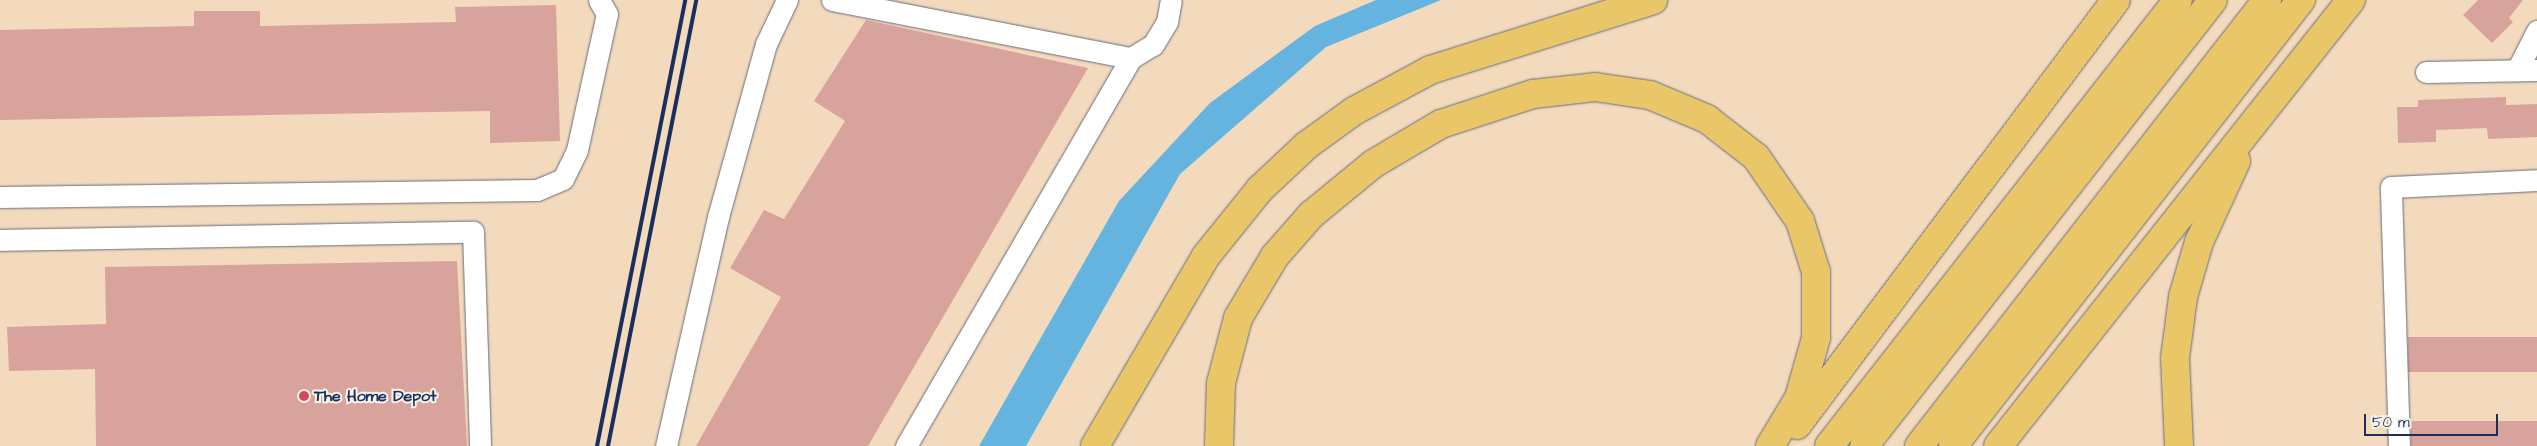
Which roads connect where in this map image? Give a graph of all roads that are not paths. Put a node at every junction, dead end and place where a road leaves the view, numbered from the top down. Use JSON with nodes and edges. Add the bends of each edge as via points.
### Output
{"nodes":[{"id":1,"x":599,"y":0,"type":"edge"},
{"id":2,"x":787,"y":0,"type":"edge"},
{"id":3,"x":832,"y":0,"type":"edge"},
{"id":4,"x":1171,"y":0,"type":"edge"},
{"id":5,"x":1653,"y":0,"type":"edge"},
{"id":6,"x":2116,"y":0,"type":"edge"},
{"id":7,"x":2178,"y":0,"type":"edge"},
{"id":8,"x":2213,"y":0,"type":"edge"},
{"id":9,"x":2267,"y":0,"type":"edge"},
{"id":10,"x":2301,"y":0,"type":"edge"},
{"id":11,"x":2351,"y":0,"type":"edge"},
{"id":12,"x":2330,"y":27,"type":"junction"},
{"id":13,"x":2537,"y":31,"type":"edge"},
{"id":14,"x":1131,"y":58,"type":"junction"},
{"id":15,"x":2527,"y":70,"type":"edge"},
{"id":16,"x":2426,"y":72,"type":"dead end"},
{"id":17,"x":2537,"y":180,"type":"edge"},
{"id":18,"x":0,"y":197,"type":"edge"},
{"id":19,"x":0,"y":240,"type":"edge"},
{"id":20,"x":480,"y":446,"type":"edge"},
{"id":21,"x":666,"y":446,"type":"edge"},
{"id":22,"x":906,"y":446,"type":"edge"},
{"id":23,"x":1095,"y":446,"type":"edge"},
{"id":24,"x":1218,"y":446,"type":"edge"},
{"id":25,"x":1770,"y":446,"type":"edge"},
{"id":26,"x":1781,"y":446,"type":"edge"},
{"id":27,"x":1830,"y":446,"type":"edge"},
{"id":28,"x":1864,"y":446,"type":"edge"},
{"id":29,"x":1919,"y":446,"type":"edge"},
{"id":30,"x":1953,"y":446,"type":"edge"},
{"id":31,"x":1998,"y":446,"type":"edge"},
{"id":32,"x":2179,"y":446,"type":"edge"},
{"id":33,"x":2399,"y":446,"type":"edge"}],
"edges":[{"from":1,"to":18,"type":"street","via":[[607,14],[577,150],[563,179],[537,190]]},
{"from":2,"to":21,"type":"street","via":[[766,44],[718,217]]},
{"from":3,"to":14,"type":"street"},
{"from":4,"to":14,"type":"street","via":[[1167,22],[1153,45]]},
{"from":5,"to":23,"type":"highway","via":[[1430,70],[1354,110],[1307,145],[1260,188],[1216,242]]},
{"from":6,"to":26,"type":"highway"},
{"from":7,"to":27,"type":"highway"},
{"from":8,"to":28,"type":"highway"},
{"from":9,"to":29,"type":"highway"},
{"from":10,"to":30,"type":"highway"},
{"from":11,"to":12,"type":"highway"},
{"from":12,"to":31,"type":"highway"},
{"from":12,"to":32,"type":"highway","via":[[2233,166],[2195,251],[2175,358]]},
{"from":13,"to":15,"type":"street"},
{"from":14,"to":22,"type":"street"},
{"from":15,"to":16,"type":"street"},
{"from":17,"to":33,"type":"street","via":[[2391,187]]},
{"from":19,"to":20,"type":"street","via":[[473,232]]},
{"from":24,"to":25,"type":"highway","via":[[1222,376],[1238,318],[1275,256],[1325,202],[1394,149],[1450,120],[1533,94],[1595,87],[1650,94],[1707,118],[1756,157],[1800,222],[1816,272],[1816,338],[1799,398]]}]}
